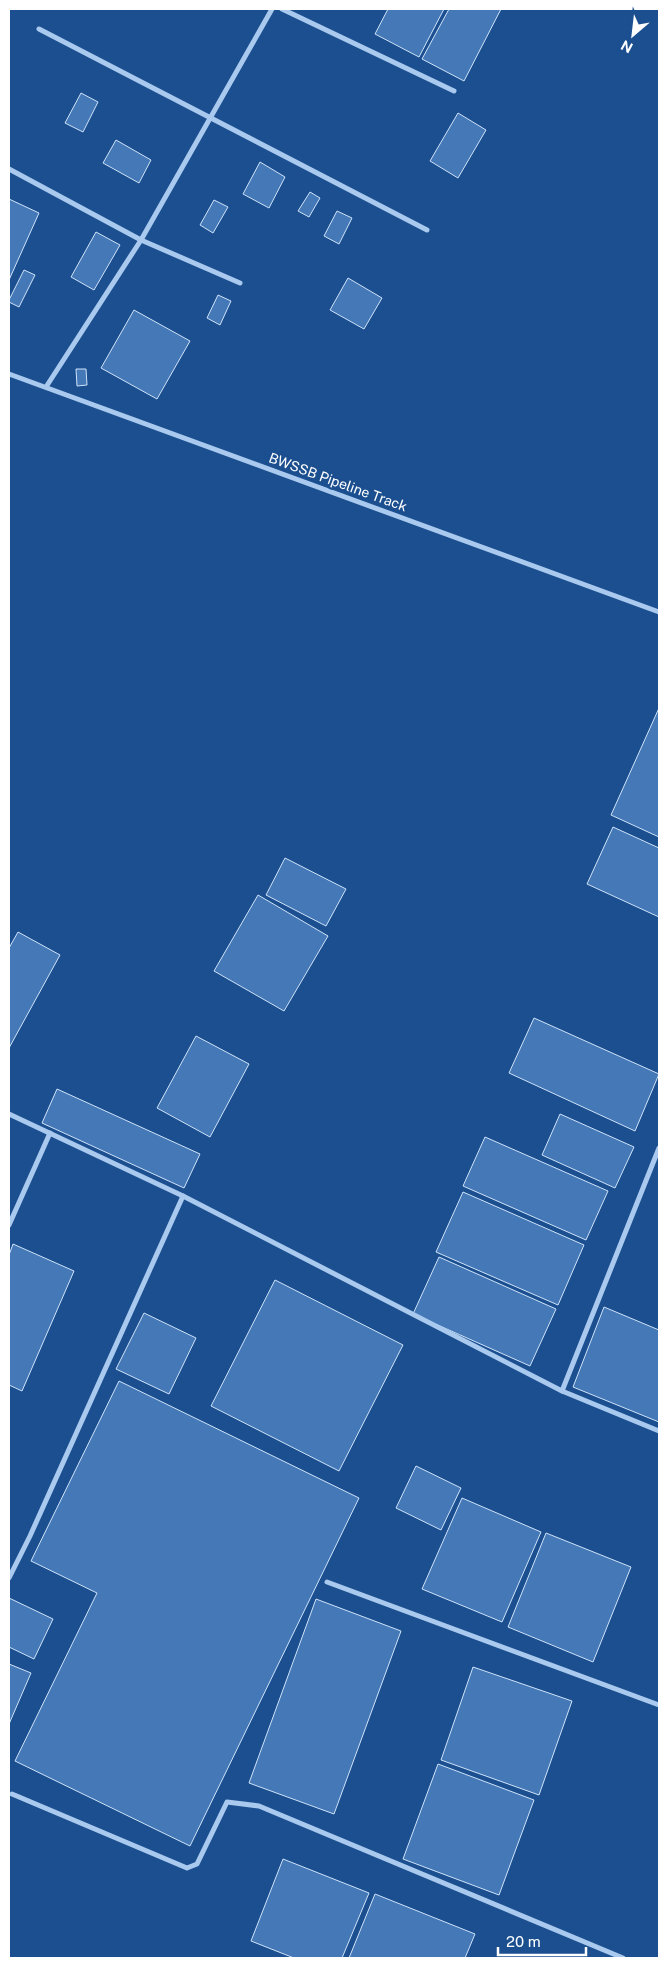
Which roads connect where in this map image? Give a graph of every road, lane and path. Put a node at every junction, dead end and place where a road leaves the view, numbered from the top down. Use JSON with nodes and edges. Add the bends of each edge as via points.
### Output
{"nodes":[{"id":1,"x":272,"y":9,"type":"edge"},
{"id":2,"x":282,"y":9,"type":"edge"},
{"id":3,"x":39,"y":29,"type":"dead end"},
{"id":4,"x":454,"y":91,"type":"dead end"},
{"id":5,"x":211,"y":118,"type":"junction"},
{"id":6,"x":9,"y":169,"type":"edge"},
{"id":7,"x":427,"y":230,"type":"dead end"},
{"id":8,"x":141,"y":240,"type":"junction"},
{"id":9,"x":240,"y":284,"type":"dead end"},
{"id":10,"x":9,"y":374,"type":"edge"},
{"id":11,"x":46,"y":387,"type":"junction"},
{"id":12,"x":659,"y":612,"type":"edge"},
{"id":13,"x":9,"y":1114,"type":"edge"},
{"id":14,"x":50,"y":1133,"type":"junction"},
{"id":15,"x":659,"y":1148,"type":"edge"},
{"id":16,"x":183,"y":1196,"type":"junction"},
{"id":17,"x":9,"y":1225,"type":"edge"},
{"id":18,"x":562,"y":1391,"type":"junction"},
{"id":19,"x":659,"y":1431,"type":"edge"},
{"id":20,"x":9,"y":1578,"type":"edge"},
{"id":21,"x":327,"y":1582,"type":"dead end"},
{"id":22,"x":659,"y":1705,"type":"edge"},
{"id":23,"x":12,"y":1794,"type":"dead end"},
{"id":24,"x":622,"y":1958,"type":"edge"}],
"edges":[{"from":1,"to":5,"type":"street"},
{"from":2,"to":4,"type":"street"},
{"from":3,"to":5,"type":"street"},
{"from":5,"to":7,"type":"street"},
{"from":5,"to":8,"type":"street"},
{"from":6,"to":8,"type":"street"},
{"from":8,"to":9,"type":"street"},
{"from":8,"to":11,"type":"street"},
{"from":10,"to":11,"type":"street","name":"BWSSB Pipeline Track"},
{"from":11,"to":12,"type":"street","name":"BWSSB Pipeline Track"},
{"from":13,"to":14,"type":"street"},
{"from":14,"to":16,"type":"street"},
{"from":14,"to":17,"type":"street"},
{"from":15,"to":18,"type":"street"},
{"from":16,"to":18,"type":"street"},
{"from":16,"to":20,"type":"street"},
{"from":18,"to":19,"type":"street"},
{"from":21,"to":22,"type":"street"},
{"from":23,"to":24,"type":"street","via":[[186,1868],[197,1864],[226,1802],[259,1806]]}]}
